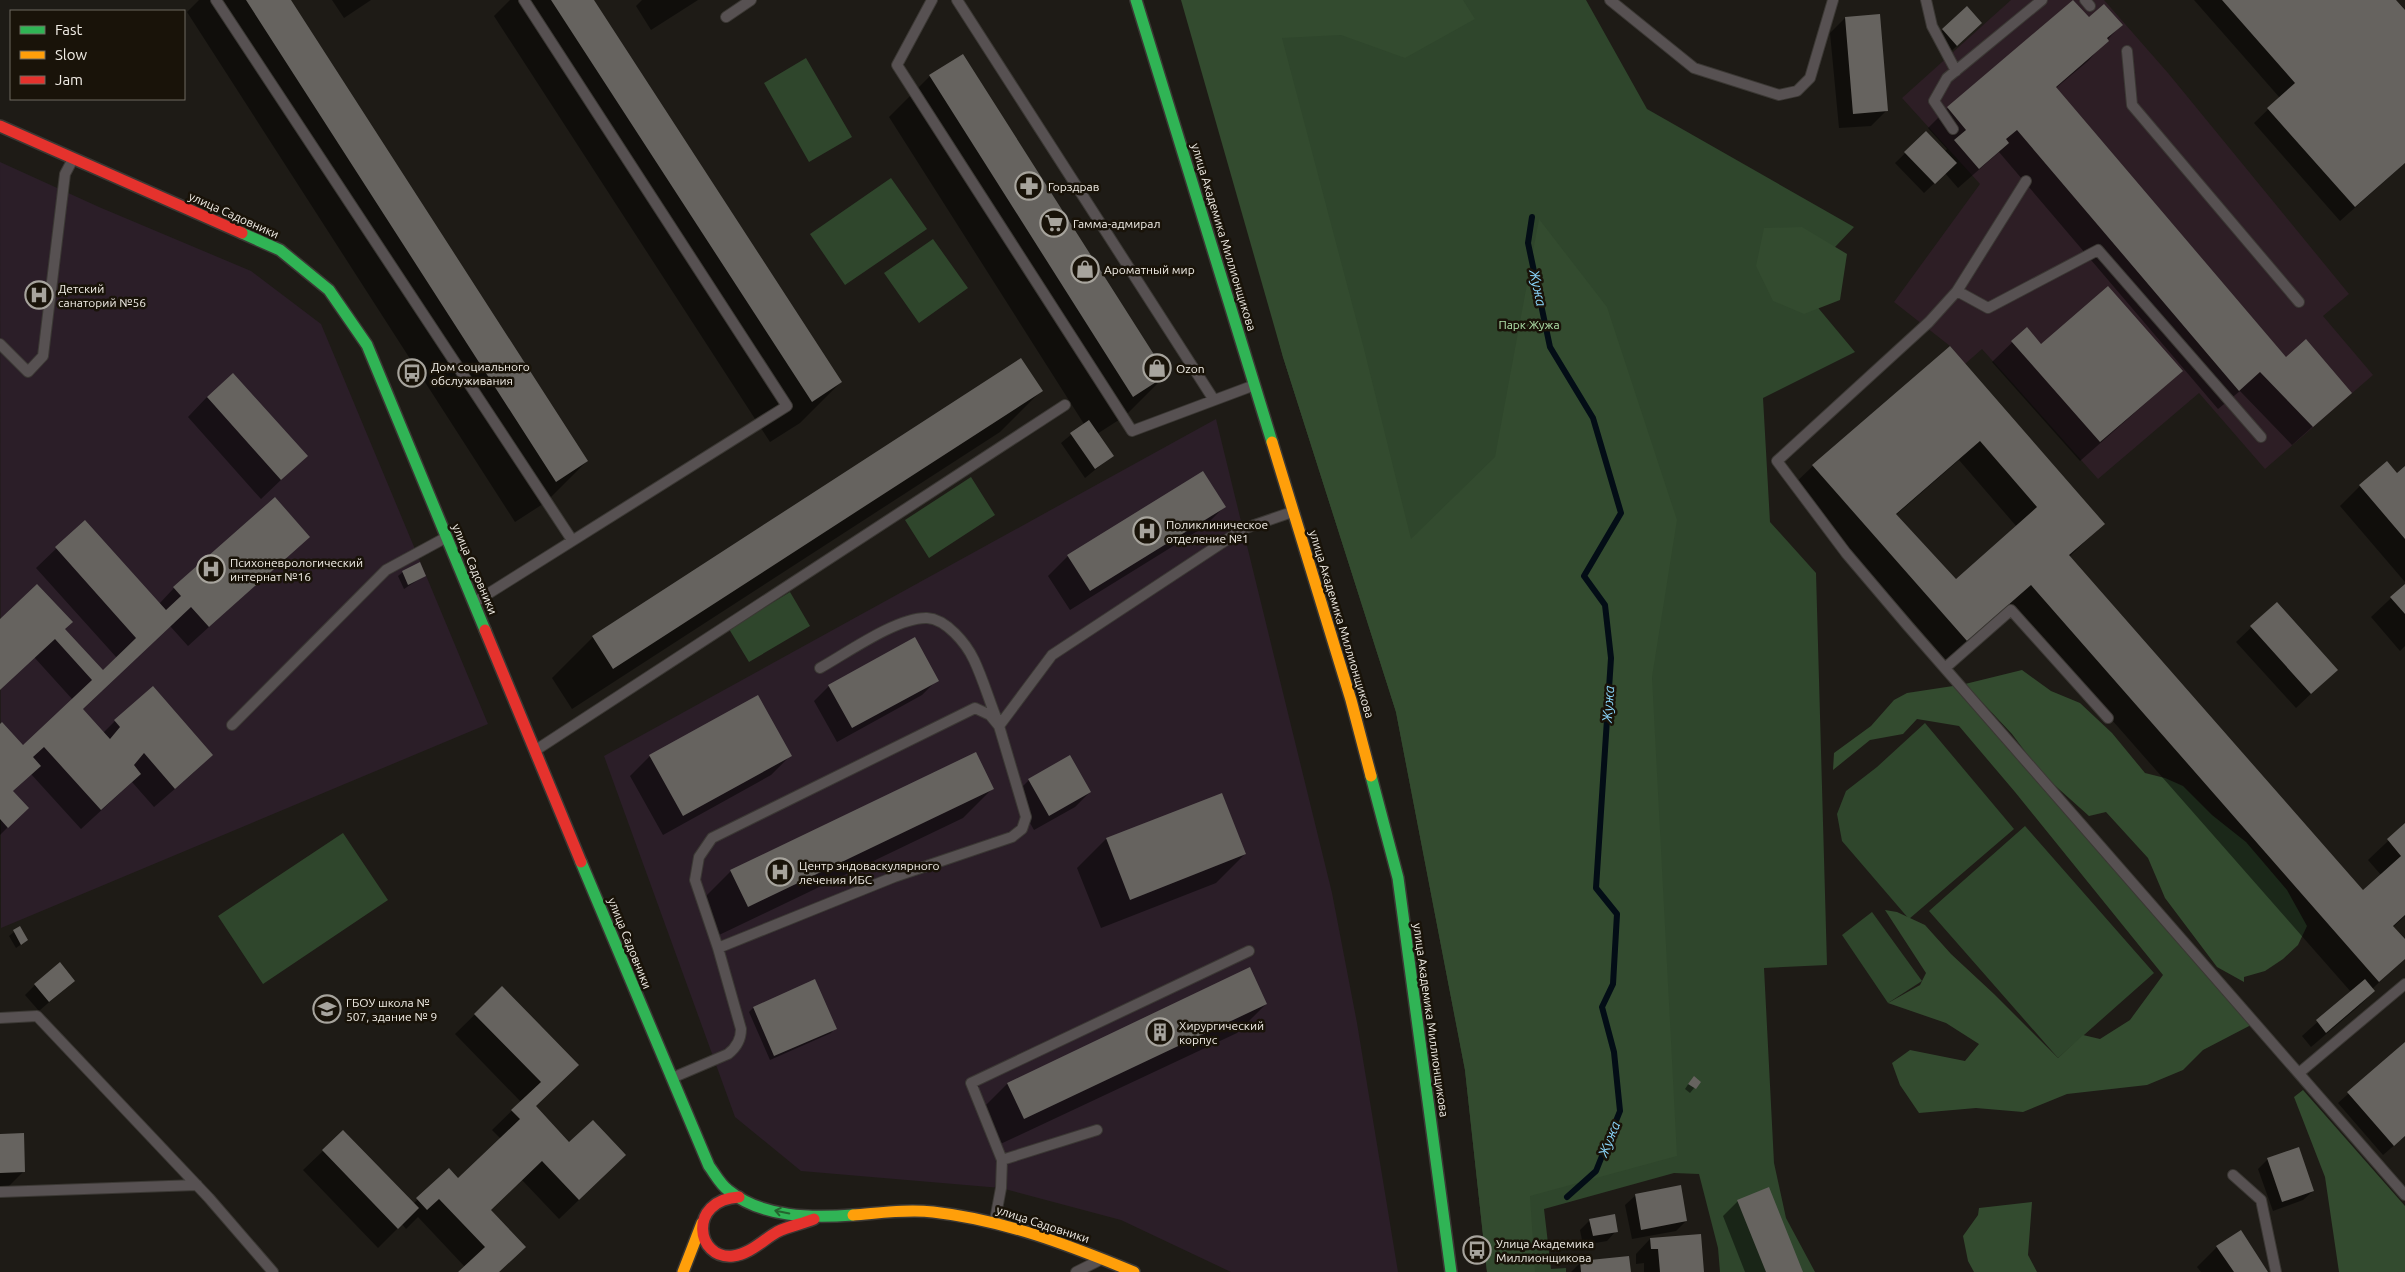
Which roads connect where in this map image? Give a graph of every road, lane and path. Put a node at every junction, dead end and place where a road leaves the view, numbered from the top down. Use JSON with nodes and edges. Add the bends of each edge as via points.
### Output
{"nodes":[{"id":1,"x":216,"y":0,"type":"edge"},
{"id":2,"x":524,"y":0,"type":"edge"},
{"id":3,"x":751,"y":0,"type":"edge"},
{"id":4,"x":932,"y":0,"type":"edge"},
{"id":5,"x":957,"y":0,"type":"edge"},
{"id":6,"x":1136,"y":0,"type":"edge"},
{"id":7,"x":1610,"y":0,"type":"edge"},
{"id":8,"x":1833,"y":0,"type":"edge"},
{"id":9,"x":1926,"y":0,"type":"edge"},
{"id":10,"x":2042,"y":0,"type":"edge"},
{"id":11,"x":726,"y":17,"type":"dead end"},
{"id":12,"x":2127,"y":51,"type":"dead end"},
{"id":13,"x":1956,"y":71,"type":"junction"},
{"id":14,"x":0,"y":126,"type":"edge"},
{"id":15,"x":1953,"y":129,"type":"dead end"},
{"id":16,"x":74,"y":159,"type":"junction"},
{"id":17,"x":2026,"y":181,"type":"dead end"},
{"id":18,"x":1957,"y":291,"type":"junction"},
{"id":19,"x":2299,"y":302,"type":"dead end"},
{"id":20,"x":0,"y":344,"type":"edge"},
{"id":21,"x":1256,"y":384,"type":"junction"},
{"id":22,"x":1214,"y":400,"type":"junction"},
{"id":23,"x":1065,"y":405,"type":"dead end"},
{"id":24,"x":2261,"y":437,"type":"dead end"},
{"id":25,"x":1294,"y":512,"type":"junction"},
{"id":26,"x":446,"y":538,"type":"junction"},
{"id":27,"x":572,"y":540,"type":"junction"},
{"id":28,"x":474,"y":602,"type":"junction"},
{"id":29,"x":820,"y":668,"type":"dead end"},
{"id":30,"x":1944,"y":668,"type":"junction"},
{"id":31,"x":2108,"y":718,"type":"dead end"},
{"id":32,"x":232,"y":726,"type":"dead end"},
{"id":33,"x":999,"y":726,"type":"junction"},
{"id":34,"x":536,"y":750,"type":"junction"},
{"id":35,"x":718,"y":948,"type":"junction"},
{"id":36,"x":1249,"y":951,"type":"dead end"},
{"id":37,"x":2405,"y":984,"type":"edge"},
{"id":38,"x":0,"y":1018,"type":"edge"},
{"id":39,"x":2299,"y":1073,"type":"junction"},
{"id":40,"x":671,"y":1078,"type":"junction"},
{"id":41,"x":1097,"y":1130,"type":"dead end"},
{"id":42,"x":1002,"y":1160,"type":"junction"},
{"id":43,"x":2233,"y":1175,"type":"dead end"},
{"id":44,"x":197,"y":1185,"type":"junction"},
{"id":45,"x":0,"y":1192,"type":"edge"},
{"id":46,"x":2405,"y":1195,"type":"edge"},
{"id":47,"x":742,"y":1199,"type":"junction"},
{"id":48,"x":820,"y":1217,"type":"junction"},
{"id":49,"x":995,"y":1222,"type":"junction"},
{"id":50,"x":702,"y":1223,"type":"junction"},
{"id":51,"x":755,"y":1245,"type":"junction"},
{"id":52,"x":732,"y":1256,"type":"junction"},
{"id":53,"x":1102,"y":1259,"type":"junction"},
{"id":54,"x":712,"y":1262,"type":"dead end"},
{"id":55,"x":273,"y":1272,"type":"edge"},
{"id":56,"x":683,"y":1272,"type":"edge"},
{"id":57,"x":1076,"y":1272,"type":"edge"},
{"id":58,"x":1134,"y":1272,"type":"edge"},
{"id":59,"x":1451,"y":1272,"type":"edge"},
{"id":60,"x":2276,"y":1272,"type":"edge"}],
"edges":[{"from":1,"to":27,"type":"lane"},
{"from":2,"to":27,"type":"lane","via":[[787,406]]},
{"from":3,"to":11,"type":"lane"},
{"from":4,"to":22,"type":"lane","via":[[897,65],[1132,431]]},
{"from":5,"to":22,"type":"lane"},
{"from":6,"to":21,"type":"street","name":"улица Академика Миллионщикова"},
{"from":7,"to":8,"type":"lane","via":[[1694,68],[1779,95],[1797,91],[1810,78]]},
{"from":9,"to":13,"type":"lane","via":[[1932,26]]},
{"from":10,"to":13,"type":"lane"},
{"from":12,"to":19,"type":"lane","via":[[2132,105]]},
{"from":13,"to":15,"type":"lane","via":[[1947,78],[1934,101]]},
{"from":14,"to":16,"type":"street","name":"улица Садовники"},
{"from":16,"to":20,"type":"lane","via":[[65,174],[43,356],[28,372]]},
{"from":16,"to":26,"type":"street","name":"улица Садовники","via":[[280,250],[329,290],[367,345]]},
{"from":17,"to":18,"type":"lane"},
{"from":18,"to":24,"type":"lane","via":[[1988,308],[2098,250]]},
{"from":18,"to":30,"type":"lane","via":[[1930,322],[1777,460],[1846,553]]},
{"from":21,"to":22,"type":"lane"},
{"from":21,"to":25,"type":"street","name":"улица Академика Миллионщикова"},
{"from":23,"to":34,"type":"lane"},
{"from":25,"to":33,"type":"lane","via":[[1243,529],[1052,655]]},
{"from":25,"to":59,"type":"street","name":"улица Академика Миллионщикова","via":[[1351,700],[1398,878]]},
{"from":26,"to":28,"type":"street","name":"улица Садовники"},
{"from":26,"to":32,"type":"lane","via":[[386,570]]},
{"from":27,"to":28,"type":"lane"},
{"from":28,"to":34,"type":"street","name":"улица Садовники"},
{"from":29,"to":33,"type":"lane","via":[[897,624],[927,618],[954,632],[974,658]]},
{"from":30,"to":31,"type":"lane","via":[[2011,610]]},
{"from":30,"to":39,"type":"lane"},
{"from":33,"to":35,"type":"lane","via":[[1026,818],[1022,829],[1012,837],[894,877]]},
{"from":33,"to":35,"type":"lane","via":[[990,715],[975,708],[712,838],[699,857],[695,880]]},
{"from":34,"to":40,"type":"street","name":"улица Садовники"},
{"from":35,"to":40,"type":"lane","via":[[741,1036],[728,1054]]},
{"from":36,"to":42,"type":"lane","via":[[971,1083]]},
{"from":37,"to":39,"type":"lane"},
{"from":38,"to":44,"type":"lane","via":[[38,1016]]},
{"from":39,"to":46,"type":"lane"},
{"from":40,"to":47,"type":"street","name":"улица Садовники","via":[[709,1166],[727,1190]]},
{"from":41,"to":42,"type":"lane"},
{"from":42,"to":49,"type":"lane"},
{"from":43,"to":60,"type":"lane","via":[[2261,1200]]},
{"from":44,"to":45,"type":"lane"},
{"from":44,"to":55,"type":"lane"},
{"from":48,"to":47,"type":"street","name":"улица Садовники","one_way":true,"via":[[779,1212]]},
{"from":47,"to":50,"type":"street","name":"улица Садовники","via":[[731,1196],[716,1201],[705,1212]]},
{"from":47,"to":51,"type":"street","name":"улица Садовники","via":[[758,1213],[761,1225]]},
{"from":48,"to":49,"type":"street","name":"улица Садовники","via":[[932,1212]]},
{"from":48,"to":51,"type":"street","name":"улица Садовники","via":[[783,1229]]},
{"from":49,"to":53,"type":"street","name":"улица Садовники","via":[[1061,1242]]},
{"from":50,"to":52,"type":"street","via":[[702,1232],[710,1246],[716,1252]]},
{"from":50,"to":56,"type":"street","name":"улица Садовники"},
{"from":51,"to":52,"type":"street","name":"улица Садовники"},
{"from":52,"to":54,"type":"street","name":"улица Садовники"},
{"from":53,"to":57,"type":"lane"},
{"from":53,"to":58,"type":"street","name":"улица Садовники"}]}
